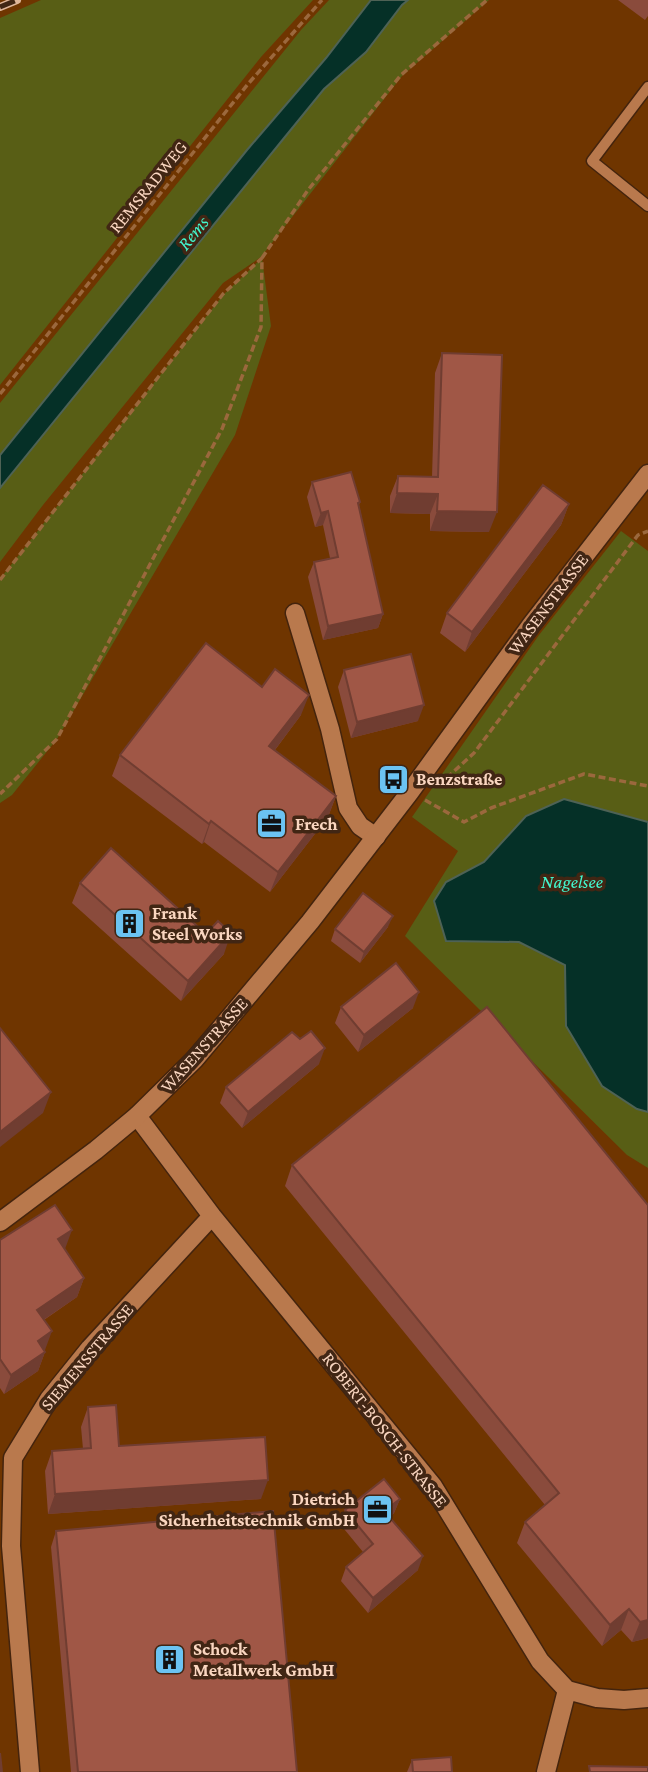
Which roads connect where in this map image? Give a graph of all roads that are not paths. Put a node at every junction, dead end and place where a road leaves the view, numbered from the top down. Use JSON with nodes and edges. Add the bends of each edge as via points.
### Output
{"nodes":[{"id":1,"x":648,"y":87,"type":"edge"},
{"id":2,"x":648,"y":206,"type":"edge"},
{"id":3,"x":648,"y":474,"type":"edge"},
{"id":4,"x":295,"y":613,"type":"dead end"},
{"id":5,"x":376,"y":837,"type":"junction"},
{"id":6,"x":137,"y":1116,"type":"junction"},
{"id":7,"x":212,"y":1216,"type":"junction"},
{"id":8,"x":0,"y":1222,"type":"edge"},
{"id":9,"x":567,"y":1690,"type":"junction"},
{"id":10,"x":648,"y":1698,"type":"edge"},
{"id":11,"x":30,"y":1772,"type":"edge"},
{"id":12,"x":546,"y":1772,"type":"edge"}],
"edges":[{"from":1,"to":2,"type":"lane","via":[[592,161]]},
{"from":3,"to":5,"type":"street","name":"WASENSTRASSE"},
{"from":4,"to":5,"type":"street","via":[[348,808],[360,826]]},
{"from":5,"to":6,"type":"street","name":"WASENSTRASSE","via":[[234,1014]]},
{"from":6,"to":7,"type":"street","name":"ROBERT-BOSCH-STRASSE"},
{"from":6,"to":8,"type":"street","name":"WASENSTRASSE"},
{"from":7,"to":9,"type":"street","name":"ROBERT-BOSCH-STRASSE","via":[[433,1486],[540,1661]]},
{"from":7,"to":11,"type":"street","name":"SIEMENSSTRASSE","via":[[90,1348],[49,1399],[13,1458],[11,1546]]},
{"from":9,"to":10,"type":"street","via":[[597,1698]]},
{"from":9,"to":12,"type":"street"}]}
